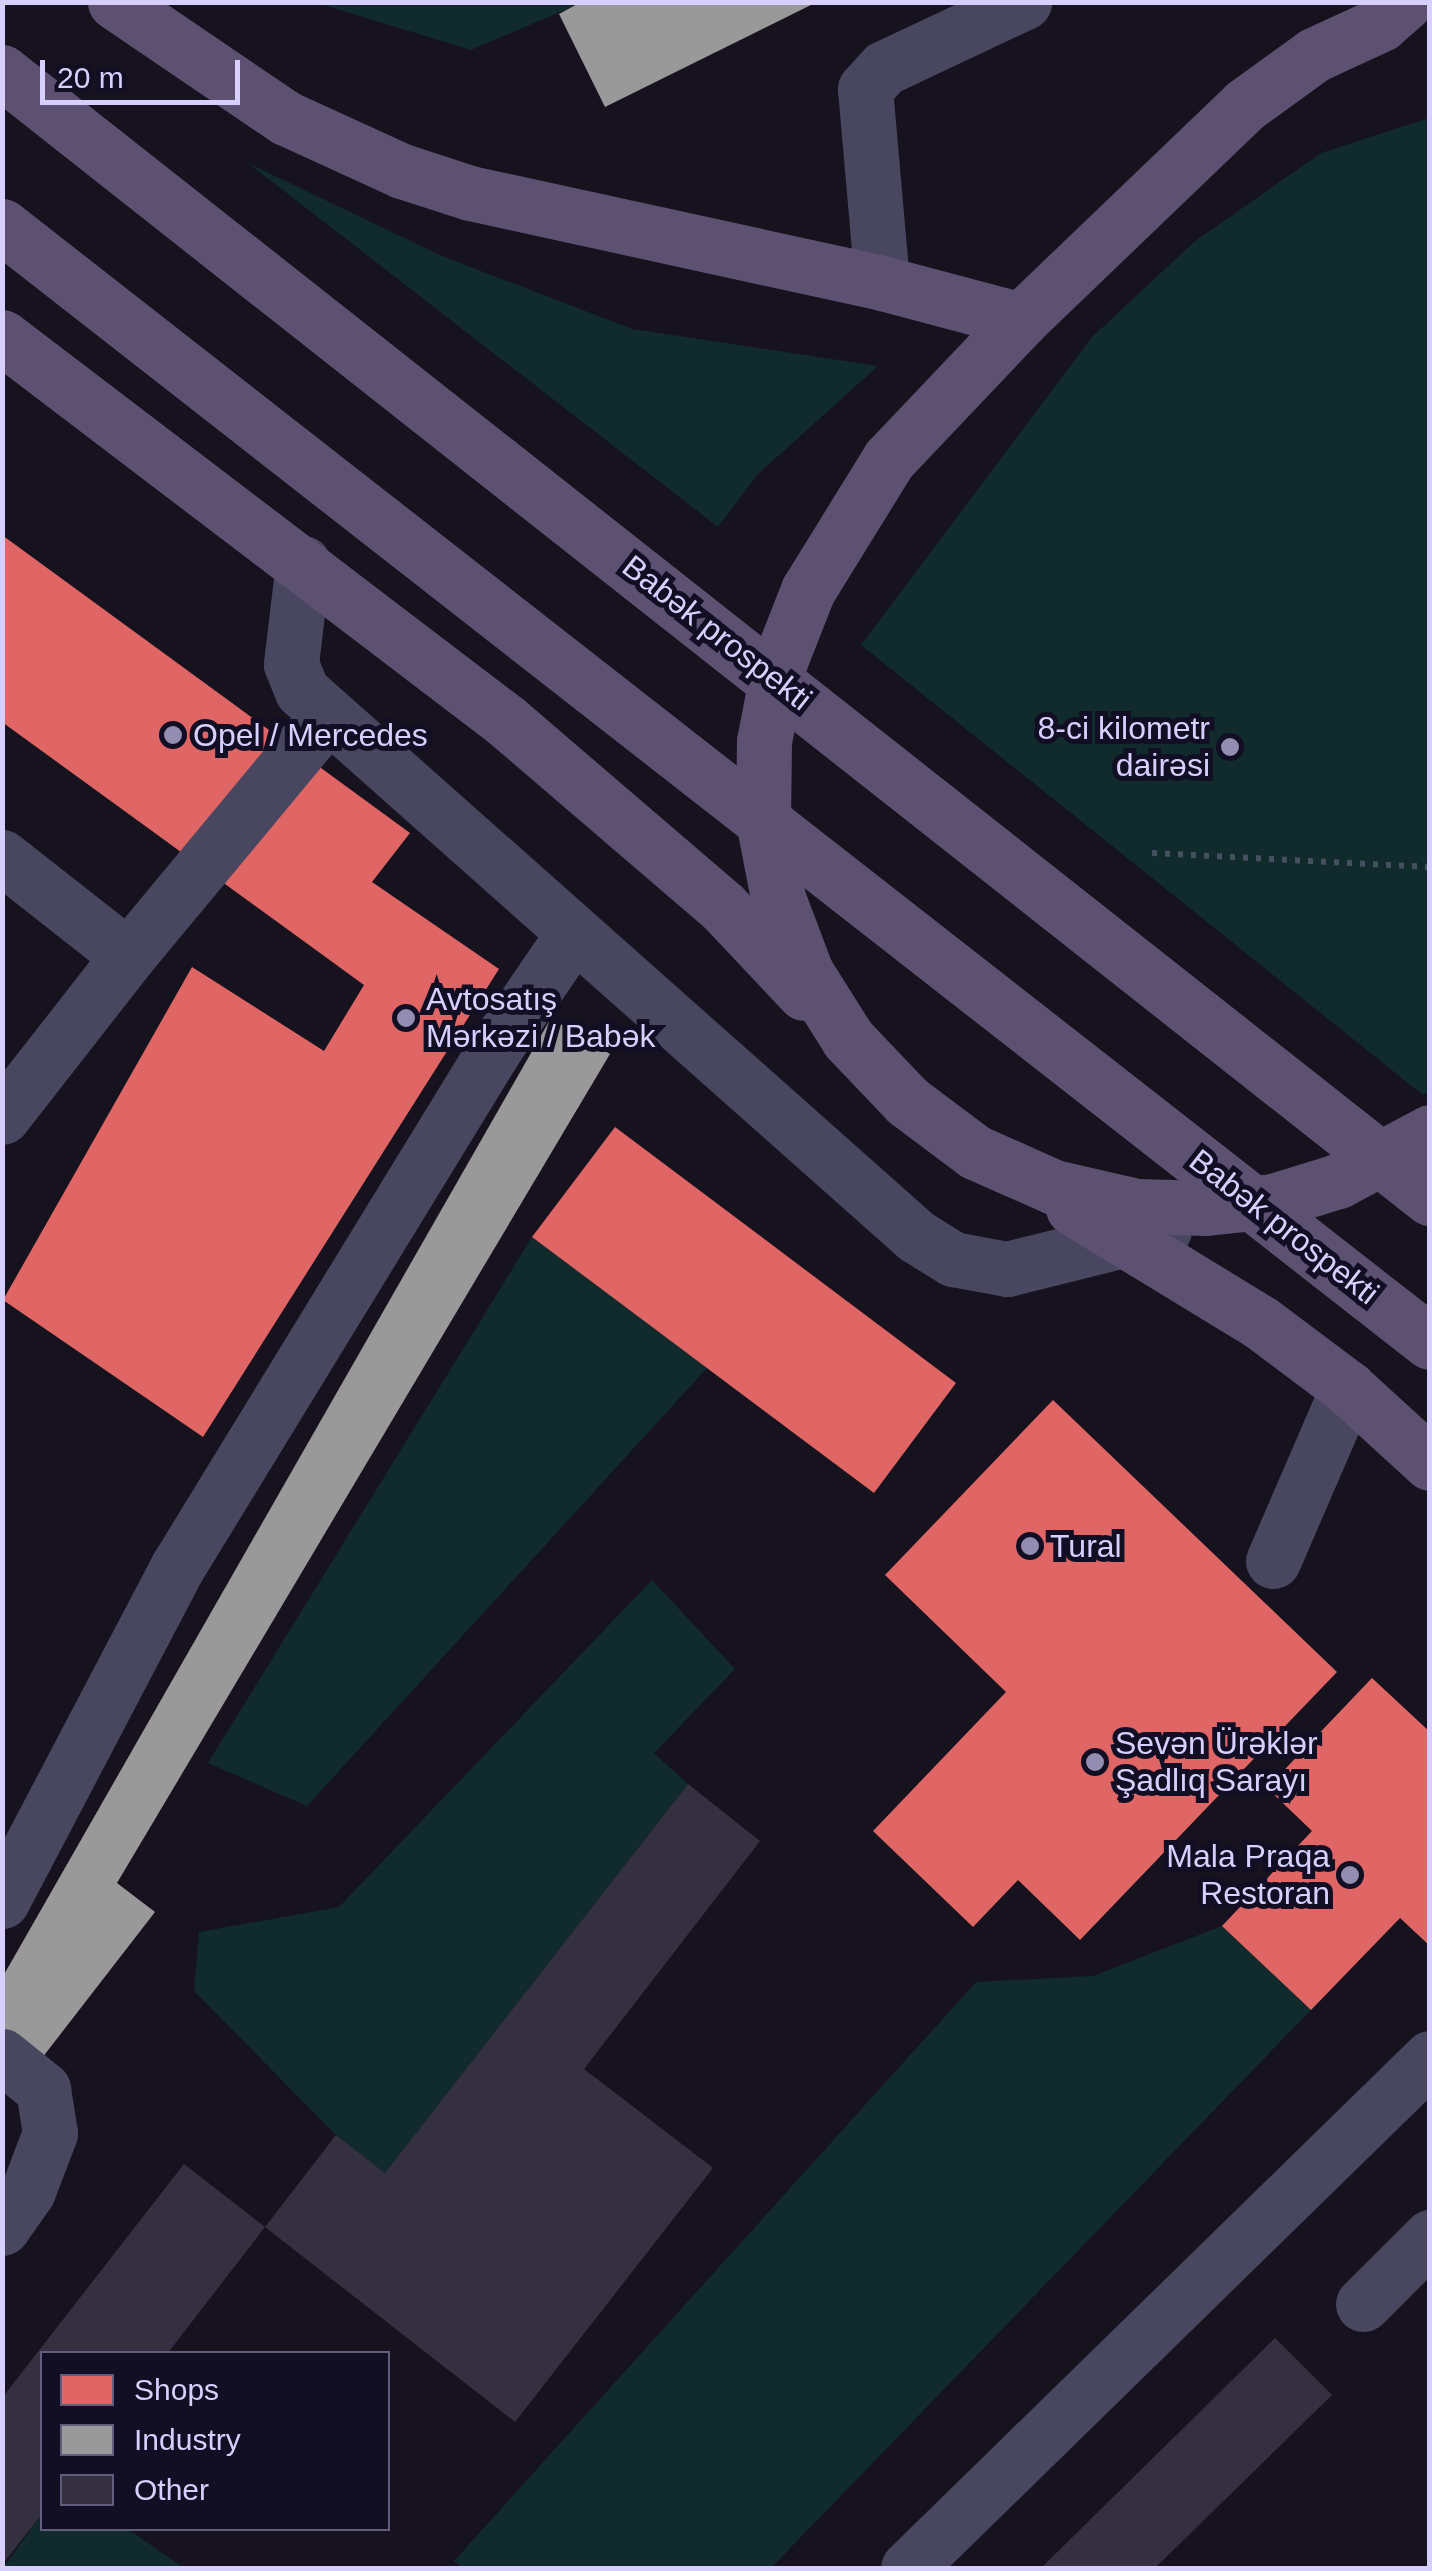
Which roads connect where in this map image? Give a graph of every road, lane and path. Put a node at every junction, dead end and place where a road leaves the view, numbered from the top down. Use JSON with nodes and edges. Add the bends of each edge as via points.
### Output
{"nodes":[{"id":1,"x":115,"y":2,"type":"edge"},
{"id":2,"x":1024,"y":2,"type":"edge"},
{"id":3,"x":1405,"y":16,"type":"edge"},
{"id":4,"x":2,"y":72,"type":"edge"},
{"id":5,"x":2,"y":226,"type":"edge"},
{"id":6,"x":882,"y":283,"type":"junction"},
{"id":7,"x":1021,"y":320,"type":"junction"},
{"id":8,"x":2,"y":337,"type":"edge"},
{"id":9,"x":303,"y":563,"type":"junction"},
{"id":10,"x":328,"y":715,"type":"junction"},
{"id":11,"x":1152,"y":853,"type":"dead end"},
{"id":12,"x":2,"y":856,"type":"edge"},
{"id":13,"x":1430,"y":867,"type":"edge"},
{"id":14,"x":574,"y":934,"type":"junction"},
{"id":15,"x":128,"y":956,"type":"junction"},
{"id":16,"x":848,"y":1039,"type":"junction"},
{"id":17,"x":2,"y":1117,"type":"edge"},
{"id":18,"x":1430,"y":1132,"type":"edge"},
{"id":19,"x":976,"y":1152,"type":"junction"},
{"id":20,"x":1430,"y":1198,"type":"edge"},
{"id":21,"x":1272,"y":1200,"type":"junction"},
{"id":22,"x":1128,"y":1240,"type":"junction"},
{"id":23,"x":1430,"y":1342,"type":"edge"},
{"id":24,"x":1348,"y":1388,"type":"junction"},
{"id":25,"x":1430,"y":1463,"type":"edge"},
{"id":26,"x":1273,"y":1561,"type":"dead end"},
{"id":27,"x":2,"y":1901,"type":"edge"},
{"id":28,"x":2,"y":2056,"type":"edge"},
{"id":29,"x":1430,"y":2058,"type":"edge"},
{"id":30,"x":2,"y":2228,"type":"edge"},
{"id":31,"x":1430,"y":2237,"type":"edge"},
{"id":32,"x":1363,"y":2304,"type":"dead end"},
{"id":33,"x":908,"y":2568,"type":"edge"}],
"edges":[{"from":1,"to":6,"type":"main road","via":[[286,118],[402,171],[470,193]]},
{"from":2,"to":6,"type":"street","via":[[884,68],[865,89]]},
{"from":3,"to":7,"type":"main road","via":[[1314,54],[1245,105]]},
{"from":4,"to":20,"type":"main road","name":"Babək prospekti","bridge":true},
{"from":5,"to":23,"type":"main road","name":"Babək prospekti","bridge":true},
{"from":6,"to":7,"type":"main road"},
{"from":7,"to":16,"type":"main road","via":[[889,459],[808,590],[779,664],[764,741],[764,820],[774,878],[806,972]]},
{"from":8,"to":9,"type":"main road"},
{"from":9,"to":10,"type":"street","via":[[291,664],[302,691]]},
{"from":9,"to":16,"type":"main road","via":[[506,720],[723,906]]},
{"from":10,"to":14,"type":"street"},
{"from":10,"to":15,"type":"street"},
{"from":11,"to":13,"type":"path"},
{"from":12,"to":15,"type":"street"},
{"from":14,"to":22,"type":"street","via":[[916,1236],[953,1258],[1007,1269]]},
{"from":14,"to":27,"type":"street","via":[[496,1048],[178,1566]]},
{"from":15,"to":17,"type":"street"},
{"from":16,"to":19,"type":"main road","via":[[906,1102]]},
{"from":18,"to":21,"type":"main road","via":[[1338,1182]]},
{"from":19,"to":21,"type":"main road","via":[[1054,1187],[1137,1206],[1206,1208]]},
{"from":19,"to":22,"type":"main road"},
{"from":21,"to":22,"type":"street"},
{"from":22,"to":24,"type":"main road","via":[[1260,1322]]},
{"from":24,"to":25,"type":"main road"},
{"from":24,"to":26,"type":"street"},
{"from":28,"to":30,"type":"street","via":[[43,2089],[50,2133],[28,2190]]},
{"from":29,"to":33,"type":"street"},
{"from":31,"to":32,"type":"street"}]}
